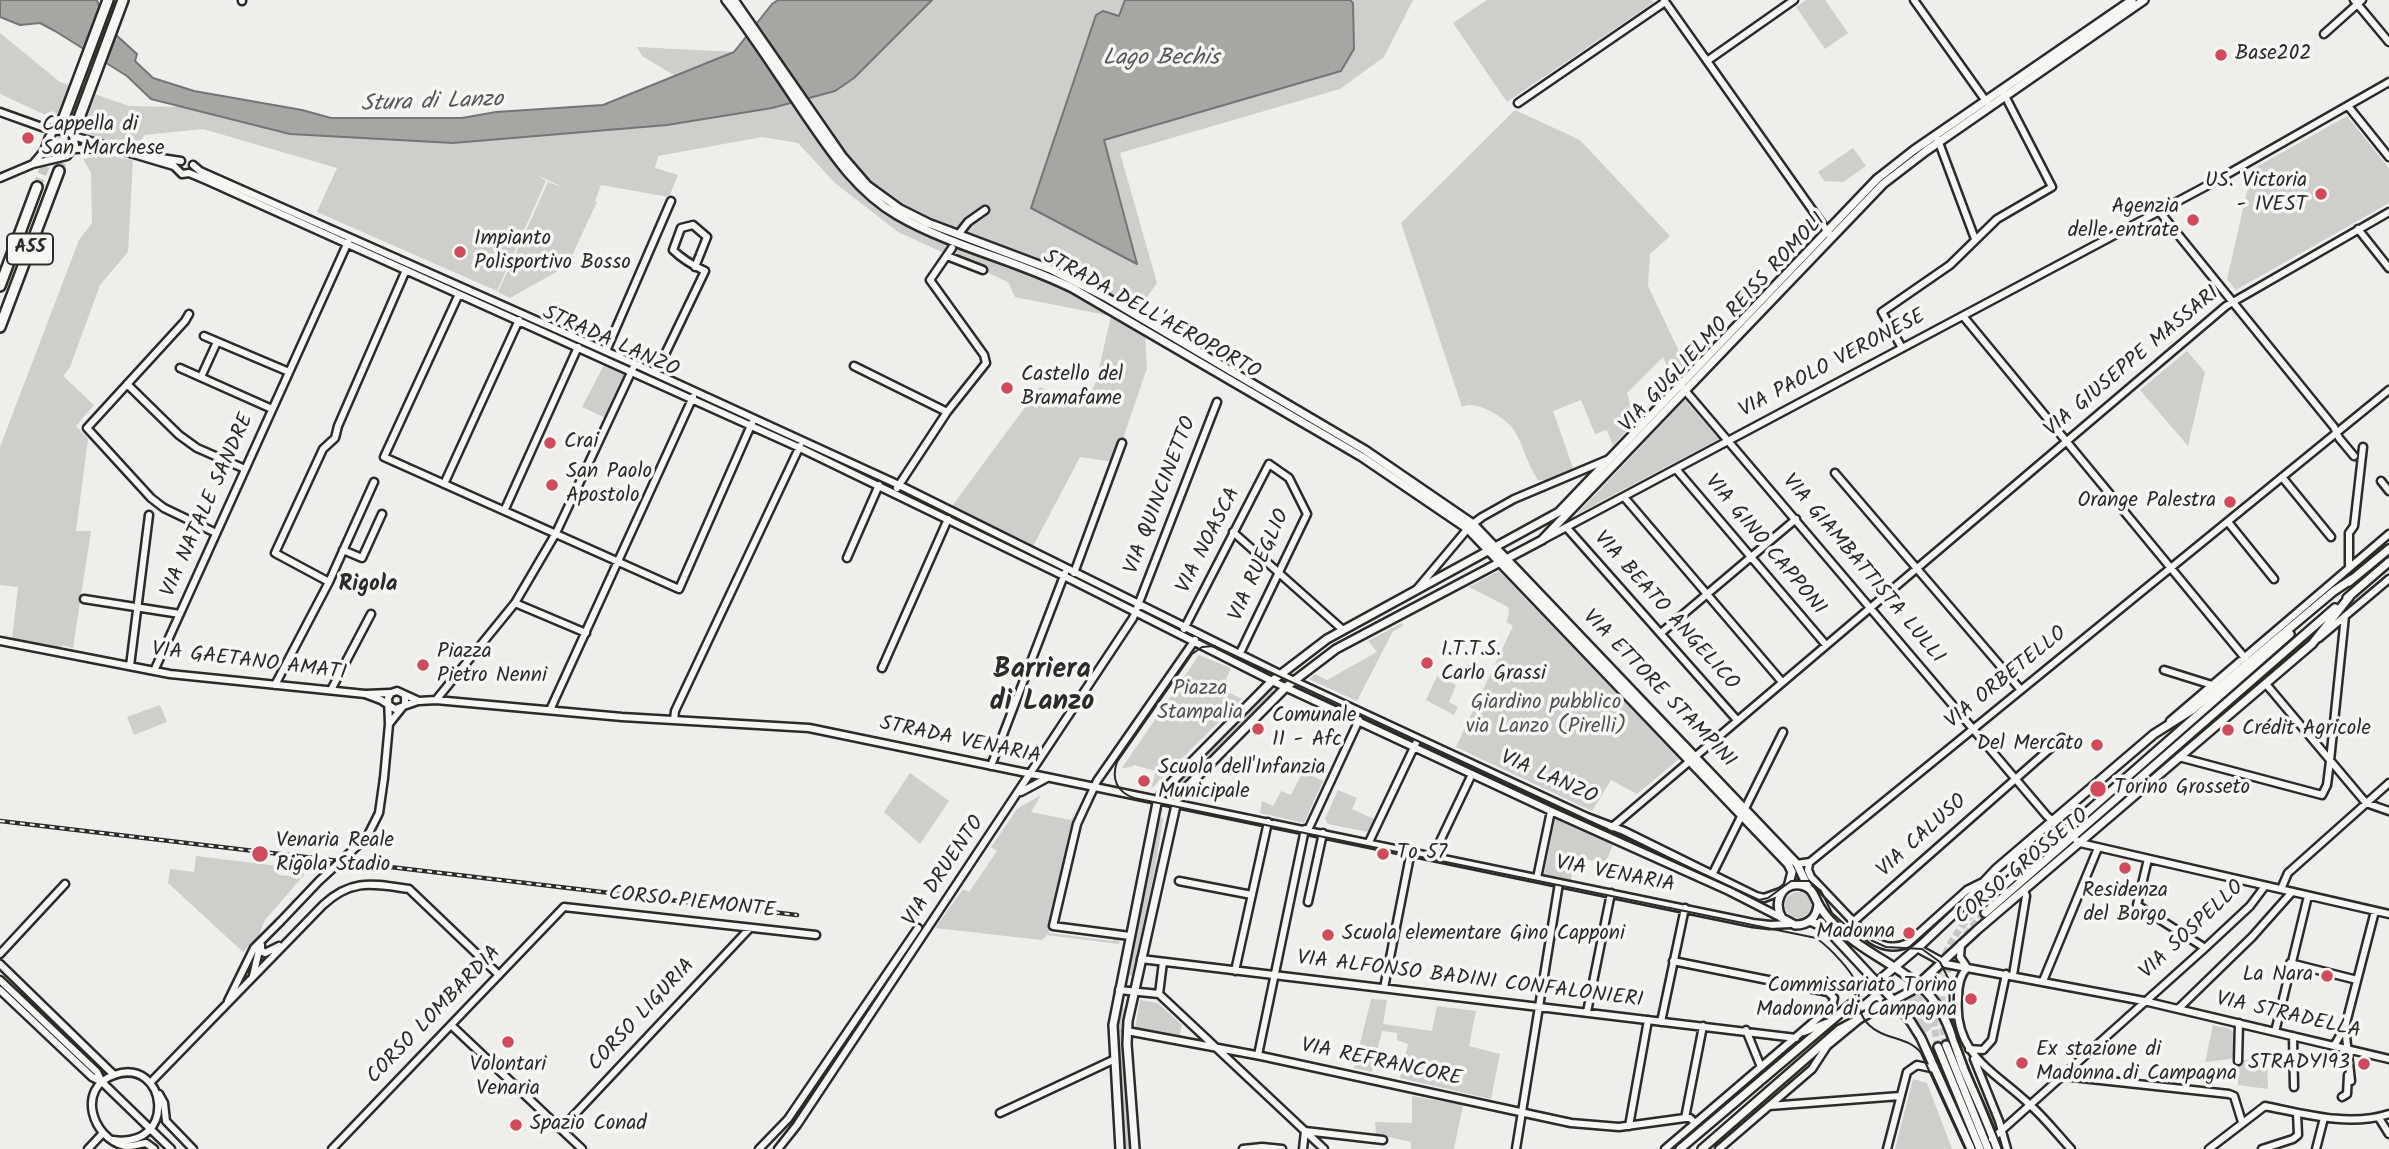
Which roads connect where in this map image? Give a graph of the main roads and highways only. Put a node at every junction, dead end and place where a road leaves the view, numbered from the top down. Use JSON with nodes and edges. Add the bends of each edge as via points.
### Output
{"nodes":[{"id":1,"x":108,"y":0,"type":"edge"},
{"id":2,"x":123,"y":0,"type":"edge"},
{"id":3,"x":726,"y":0,"type":"edge"},
{"id":4,"x":734,"y":0,"type":"edge"},
{"id":5,"x":2132,"y":0,"type":"edge"},
{"id":6,"x":2144,"y":0,"type":"edge"},
{"id":7,"x":2004,"y":93,"type":"junction"},
{"id":8,"x":64,"y":117,"type":"tunnel mouth"},
{"id":9,"x":77,"y":122,"type":"tunnel mouth"},
{"id":10,"x":818,"y":127,"type":"junction"},
{"id":11,"x":59,"y":171,"type":"tunnel mouth"},
{"id":12,"x":37,"y":187,"type":"tunnel mouth"},
{"id":13,"x":0,"y":286,"type":"edge"},
{"id":14,"x":0,"y":327,"type":"edge"},
{"id":15,"x":1683,"y":387,"type":"junction"},
{"id":16,"x":1471,"y":526,"type":"joint"},
{"id":17,"x":1542,"y":540,"type":"joint"},
{"id":18,"x":1493,"y":547,"type":"junction"},
{"id":19,"x":2389,"y":549,"type":"edge"},
{"id":20,"x":1505,"y":561,"type":"junction"},
{"id":21,"x":2389,"y":562,"type":"edge"},
{"id":22,"x":2352,"y":579,"type":"junction"},
{"id":23,"x":2350,"y":596,"type":"junction"},
{"id":24,"x":1743,"y":811,"type":"junction"},
{"id":25,"x":2069,"y":835,"type":"junction"},
{"id":26,"x":1808,"y":887,"type":"junction"},
{"id":27,"x":1786,"y":889,"type":"junction"},
{"id":28,"x":1818,"y":904,"type":"junction"},
{"id":29,"x":1982,"y":910,"type":"tunnel mouth"},
{"id":30,"x":1810,"y":921,"type":"junction"},
{"id":31,"x":1894,"y":968,"type":"junction"},
{"id":32,"x":1877,"y":982,"type":"junction"},
{"id":33,"x":1918,"y":984,"type":"junction"},
{"id":34,"x":1895,"y":1001,"type":"junction"},
{"id":35,"x":1942,"y":1046,"type":"tunnel mouth"},
{"id":36,"x":1984,"y":1148,"type":"edge"},
{"id":37,"x":1120,"y":1149,"type":"edge"},
{"id":38,"x":1135,"y":1149,"type":"edge"},
{"id":39,"x":1680,"y":1149,"type":"edge"},
{"id":40,"x":1702,"y":1149,"type":"edge"},
{"id":41,"x":1971,"y":1149,"type":"edge"},
{"id":42,"x":1997,"y":1149,"type":"edge"}],
"edges":[{"from":1,"to":8,"type":"highway"},
{"from":2,"to":9,"type":"highway"},
{"from":3,"to":10,"type":"main road","name":"STRADA DELL'AEROPORTO"},
{"from":4,"to":10,"type":"main road","name":"STRADA DELL'AEROPORTO"},
{"from":5,"to":7,"type":"main road","name":"VIA GUGLIELMO REISS ROMOLI"},
{"from":6,"to":7,"type":"main road","name":"VIA GUGLIELMO REISS ROMOLI"},
{"from":7,"to":15,"type":"main road","name":"VIA GUGLIELMO REISS ROMOLI","via":[[1877,179]]},
{"from":10,"to":16,"type":"main road","name":"STRADA DELL'AEROPORTO","via":[[867,185],[900,209],[1050,269],[1107,298],[1365,450]]},
{"from":11,"to":14,"type":"highway","number":"A55"},
{"from":12,"to":13,"type":"highway","number":"A55"},
{"from":15,"to":17,"type":"main road","name":"VIA GUGLIELMO REISS ROMOLI"},
{"from":15,"to":18,"type":"main road","name":"VIA GUGLIELMO REISS ROMOLI","via":[[1559,512]]},
{"from":16,"to":18,"type":"main road","name":"VIA ETTORE STAMPINI"},
{"from":17,"to":20,"type":"main road","name":"VIA PAOLO VERONESE"},
{"from":18,"to":20,"type":"main road","name":"VIA ETTORE STAMPINI"},
{"from":18,"to":37,"type":"main road","via":[[1327,639],[1272,681],[1164,790],[1158,801],[1113,1026]]},
{"from":19,"to":22,"type":"main road","name":"CORSO GROSSETO"},
{"from":20,"to":24,"type":"main road","name":"VIA ETTORE STAMPINI"},
{"from":20,"to":38,"type":"main road","name":"VIA PAOLO VERONESE","via":[[1336,649],[1286,687],[1178,796],[1127,1031]]},
{"from":21,"to":23,"type":"main road","name":"CORSO GROSSETO"},
{"from":22,"to":25,"type":"main road","name":"CORSO GROSSETO"},
{"from":22,"to":31,"type":"main road","name":"CORSO GROSSETO","via":[[2192,710],[2154,734],[1982,883]]},
{"from":23,"to":25,"type":"main road","name":"CORSO GROSSETO"},
{"from":23,"to":33,"type":"main road","name":"CORSO GROSSETO","via":[[2312,644]]},
{"from":24,"to":26,"type":"main road","name":"VIA ETTORE STAMPINI","via":[[1797,864]]},
{"from":24,"to":27,"type":"main road","name":"VIA ETTORE STAMPINI","via":[[1791,868]]},
{"from":25,"to":29,"type":"main road"},
{"from":26,"to":27,"type":"main road"},
{"from":26,"to":28,"type":"main road"},
{"from":27,"to":30,"type":"main road","via":[[1778,904],[1782,918],[1790,924]]},
{"from":28,"to":30,"type":"main road"},
{"from":28,"to":31,"type":"main road","via":[[1840,930]]},
{"from":30,"to":32,"type":"main road","via":[[1826,928]]},
{"from":31,"to":32,"type":"main road","name":"CORSO GROSSETO"},
{"from":31,"to":33,"type":"main road"},
{"from":32,"to":34,"type":"main road"},
{"from":32,"to":39,"type":"main road"},
{"from":33,"to":34,"type":"main road","name":"CORSO GROSSETO"},
{"from":33,"to":42,"type":"main road","via":[[1949,1024]]},
{"from":34,"to":40,"type":"main road","via":[[1840,1030]]},
{"from":34,"to":41,"type":"main road","via":[[1920,1037]]},
{"from":35,"to":36,"type":"main road"}]}
